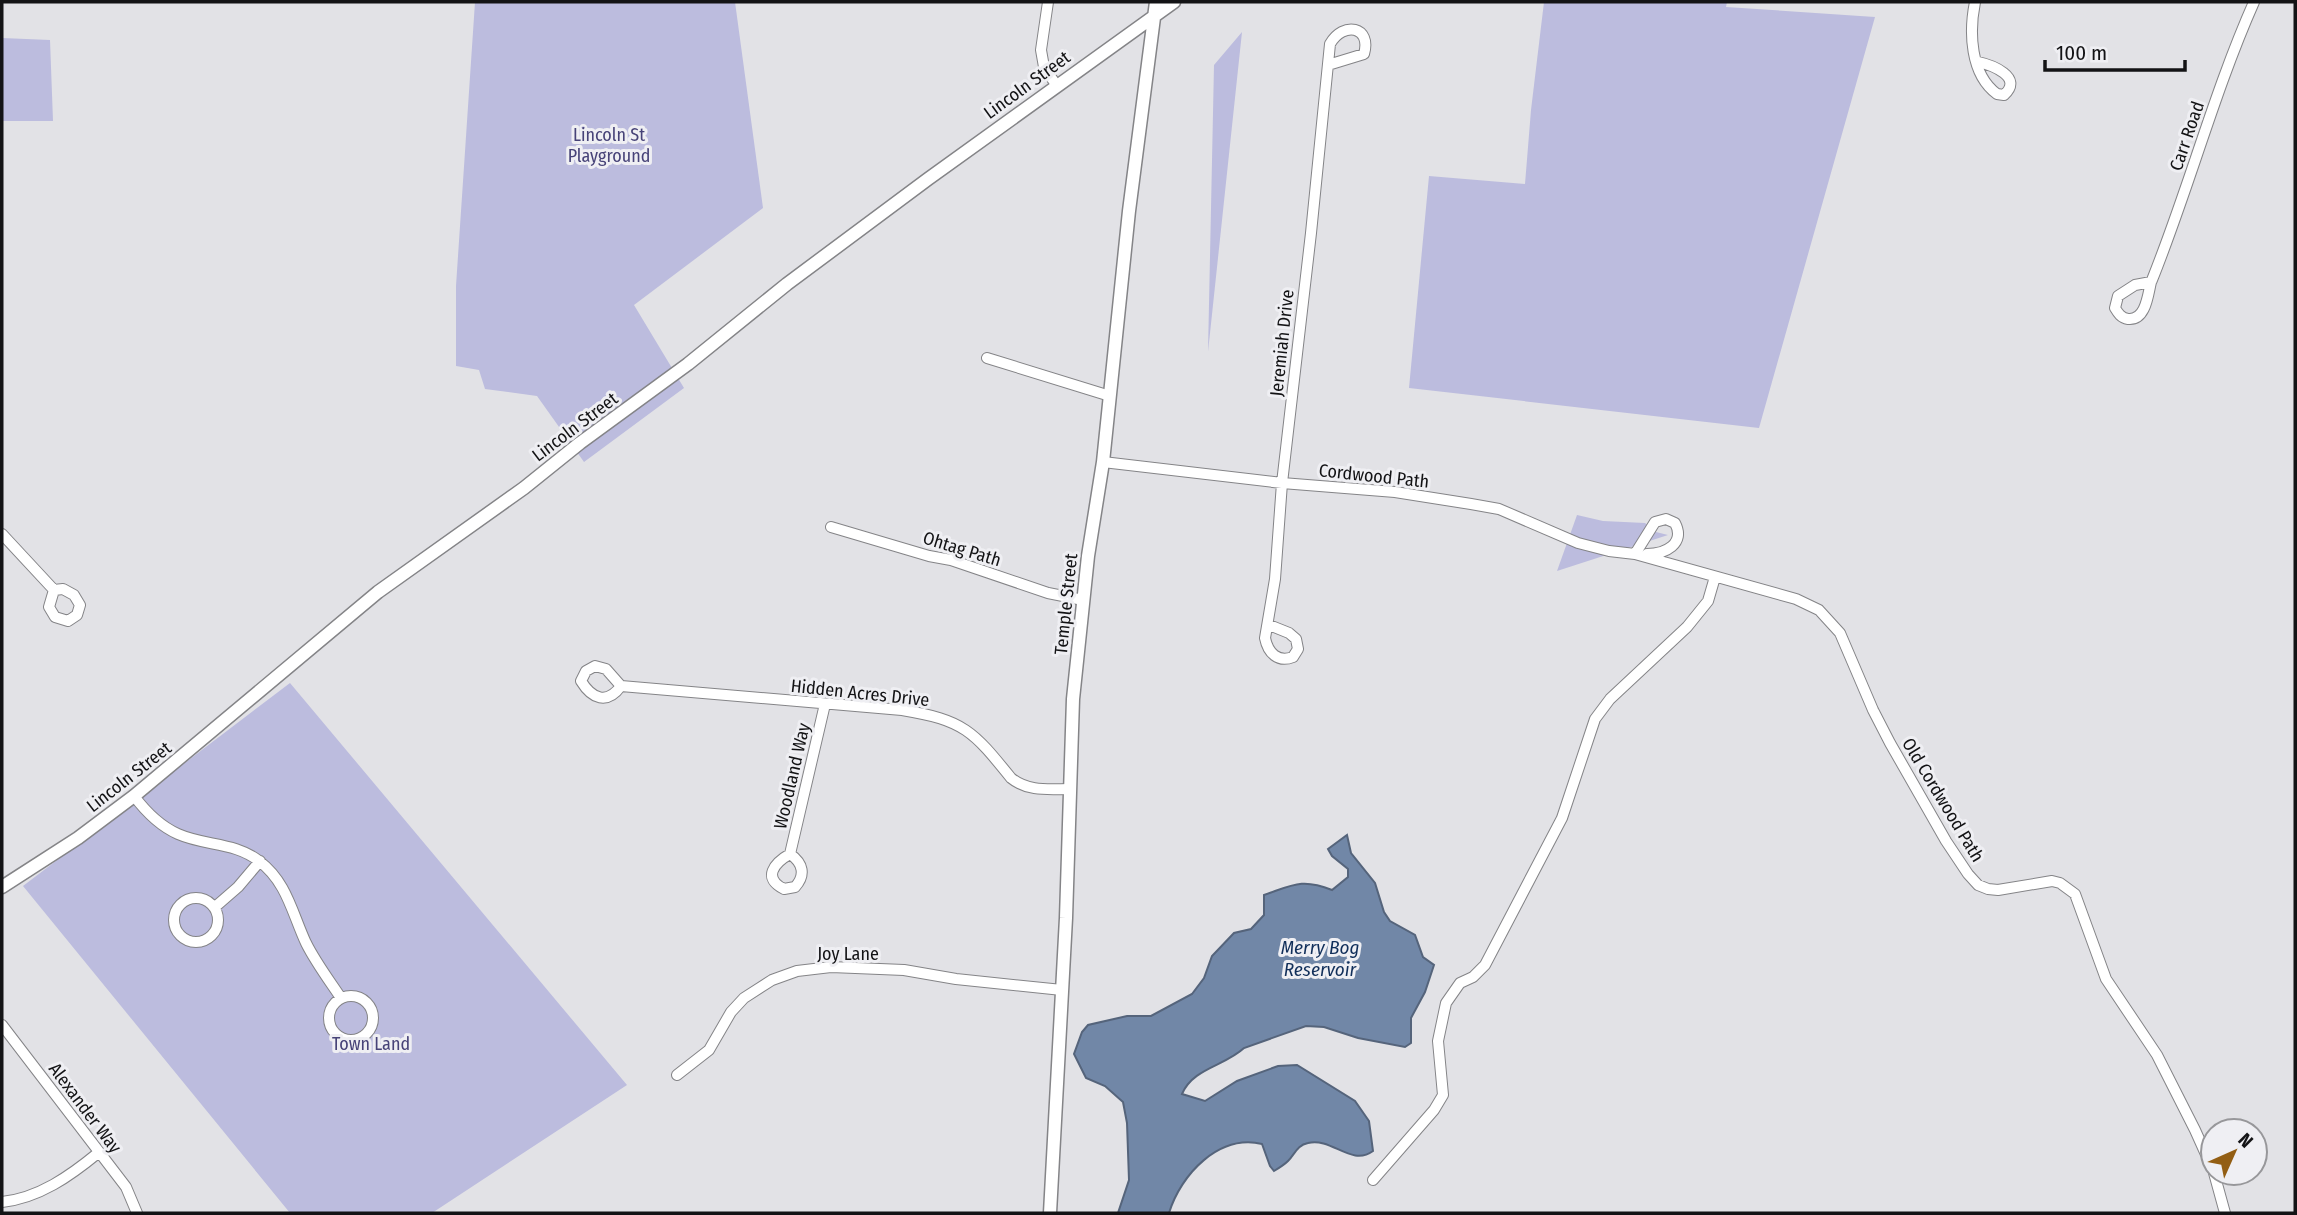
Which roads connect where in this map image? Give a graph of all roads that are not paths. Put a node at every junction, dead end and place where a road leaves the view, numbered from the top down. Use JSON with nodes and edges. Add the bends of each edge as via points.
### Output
{"nodes":[{"id":1,"x":1048,"y":2,"type":"edge"},
{"id":2,"x":1174,"y":2,"type":"edge"},
{"id":3,"x":1975,"y":2,"type":"edge"},
{"id":4,"x":2254,"y":2,"type":"edge"},
{"id":5,"x":1156,"y":8,"type":"edge"},
{"id":6,"x":1978,"y":62,"type":"dead end"},
{"id":7,"x":1328,"y":65,"type":"dead end"},
{"id":8,"x":1057,"y":86,"type":"junction"},
{"id":9,"x":2151,"y":282,"type":"dead end"},
{"id":10,"x":988,"y":358,"type":"dead end"},
{"id":11,"x":1110,"y":396,"type":"junction"},
{"id":12,"x":1102,"y":462,"type":"junction"},
{"id":13,"x":1282,"y":483,"type":"junction"},
{"id":14,"x":831,"y":527,"type":"dead end"},
{"id":15,"x":2,"y":534,"type":"edge"},
{"id":16,"x":1635,"y":554,"type":"junction"},
{"id":17,"x":1715,"y":577,"type":"junction"},
{"id":18,"x":54,"y":590,"type":"dead end"},
{"id":19,"x":1083,"y":600,"type":"junction"},
{"id":20,"x":1269,"y":625,"type":"dead end"},
{"id":21,"x":621,"y":686,"type":"dead end"},
{"id":22,"x":825,"y":704,"type":"junction"},
{"id":23,"x":1070,"y":789,"type":"junction"},
{"id":24,"x":134,"y":796,"type":"junction"},
{"id":25,"x":790,"y":854,"type":"dead end"},
{"id":26,"x":260,"y":861,"type":"junction"},
{"id":27,"x":2,"y":887,"type":"edge"},
{"id":28,"x":215,"y":907,"type":"junction"},
{"id":29,"x":1062,"y":990,"type":"junction"},
{"id":30,"x":341,"y":998,"type":"junction"},
{"id":31,"x":2,"y":1025,"type":"edge"},
{"id":32,"x":677,"y":1075,"type":"dead end"},
{"id":33,"x":2199,"y":1138,"type":"edge"},
{"id":34,"x":98,"y":1153,"type":"junction"},
{"id":35,"x":1373,"y":1180,"type":"dead end"},
{"id":36,"x":2217,"y":1187,"type":"edge"},
{"id":37,"x":2,"y":1202,"type":"edge"},
{"id":38,"x":137,"y":1213,"type":"edge"},
{"id":39,"x":1050,"y":1213,"type":"edge"},
{"id":40,"x":2225,"y":1213,"type":"edge"}],
"edges":[{"from":1,"to":8,"type":"street","via":[[1041,50],[1044,67]]},
{"from":2,"to":5,"type":"main road","name":"Lincoln Street"},
{"from":3,"to":6,"type":"street","via":[[1971,37]]},
{"from":4,"to":9,"type":"street","name":"Carr Road"},
{"from":5,"to":8,"type":"main road","name":"Lincoln Street"},
{"from":5,"to":11,"type":"main road","name":"Temple Street"},
{"from":7,"to":13,"type":"street","name":"Jeremiah Drive"},
{"from":8,"to":24,"type":"main road","name":"Lincoln Street","via":[[808,268],[524,488],[378,592]]},
{"from":10,"to":11,"type":"street"},
{"from":11,"to":12,"type":"main road","name":"Temple Street"},
{"from":12,"to":13,"type":"street","name":"Cordwood Path"},
{"from":12,"to":19,"type":"main road","name":"Temple Street"},
{"from":13,"to":16,"type":"street","name":"Cordwood Path","via":[[1471,503],[1499,509],[1578,543]]},
{"from":13,"to":20,"type":"street","name":"Jeremiah Drive"},
{"from":14,"to":19,"type":"street","name":"Ohtag Path"},
{"from":15,"to":18,"type":"street"},
{"from":16,"to":16,"type":"street","name":"Cordwood Path","via":[[1655,522],[1666,519],[1675,523],[1679,536],[1675,545],[1656,554]]},
{"from":16,"to":17,"type":"street","name":"Old Cordwood Path"},
{"from":17,"to":33,"type":"street","name":"Old Cordwood Path","via":[[1805,603],[1836,627],[1890,743],[1961,865],[1979,885],[1998,890],[2052,881],[2075,894],[2106,979],[2157,1055]]},
{"from":17,"to":35,"type":"street","via":[[1708,601],[1687,627],[1609,699],[1595,719],[1562,818],[1485,965],[1460,983],[1446,1003],[1438,1041],[1443,1095]]},
{"from":19,"to":23,"type":"main road","name":"Temple Street"},
{"from":21,"to":22,"type":"street","name":"Hidden Acres Drive"},
{"from":22,"to":23,"type":"street","name":"Hidden Acres Drive","via":[[942,718],[971,732],[1019,784],[1042,790]]},
{"from":22,"to":25,"type":"street","name":"Woodland Way"},
{"from":23,"to":29,"type":"main road","name":"Temple Street"},
{"from":24,"to":26,"type":"street","via":[[155,820],[180,835],[237,848]]},
{"from":24,"to":27,"type":"main road","name":"Lincoln Street"},
{"from":26,"to":28,"type":"street"},
{"from":26,"to":30,"type":"street","via":[[283,886],[316,960]]},
{"from":28,"to":28,"type":"street","via":[[203,898],[183,901],[174,913],[178,933],[190,942],[212,936],[219,922]]},
{"from":29,"to":32,"type":"street","name":"Joy Lane","via":[[904,970],[831,967],[797,971],[744,998],[709,1050]]},
{"from":29,"to":39,"type":"main road","name":"Temple Street"},
{"from":30,"to":30,"type":"street","via":[[330,1011],[330,1025],[338,1037],[361,1038],[372,1028],[370,1005],[359,996]]},
{"from":31,"to":34,"type":"street","name":"Alexander Way"},
{"from":34,"to":37,"type":"street","via":[[72,1175],[22,1200]]},
{"from":34,"to":38,"type":"street","name":"Alexander Way","via":[[126,1187]]},
{"from":36,"to":40,"type":"street","name":"Old Cordwood Path"}]}
